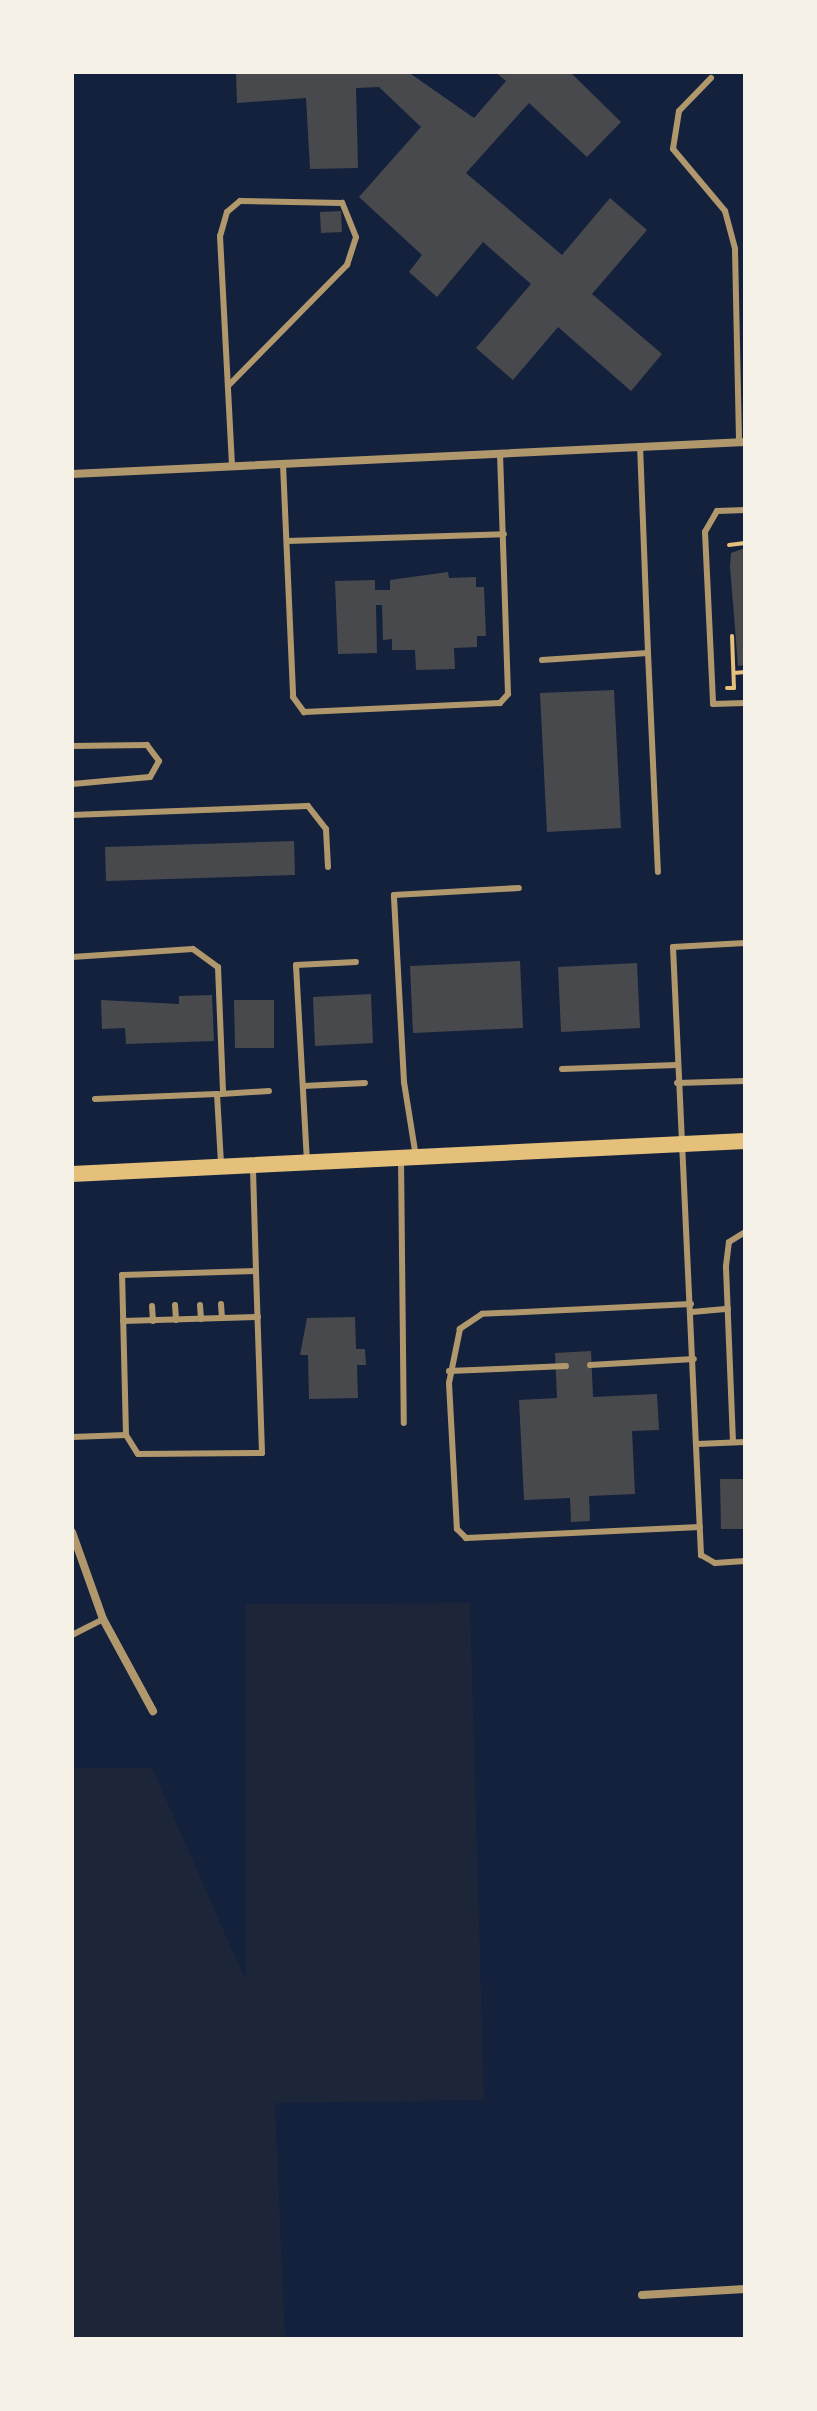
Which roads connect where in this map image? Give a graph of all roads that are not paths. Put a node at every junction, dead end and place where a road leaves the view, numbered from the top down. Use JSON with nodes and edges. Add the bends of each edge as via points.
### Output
{"nodes":[{"id":1,"x":711,"y":78,"type":"dead end"},
{"id":2,"x":228,"y":386,"type":"junction"},
{"id":3,"x":742,"y":442,"type":"edge"},
{"id":4,"x":640,"y":447,"type":"junction"},
{"id":5,"x":500,"y":454,"type":"junction"},
{"id":6,"x":283,"y":464,"type":"junction"},
{"id":7,"x":232,"y":467,"type":"junction"},
{"id":8,"x":72,"y":474,"type":"edge"},
{"id":9,"x":745,"y":510,"type":"edge"},
{"id":10,"x":504,"y":534,"type":"junction"},
{"id":11,"x":287,"y":541,"type":"junction"},
{"id":12,"x":648,"y":653,"type":"junction"},
{"id":13,"x":542,"y":660,"type":"dead end"},
{"id":14,"x":745,"y":703,"type":"edge"},
{"id":15,"x":72,"y":746,"type":"edge"},
{"id":16,"x":72,"y":784,"type":"edge"},
{"id":17,"x":72,"y":815,"type":"edge"},
{"id":18,"x":328,"y":867,"type":"dead end"},
{"id":19,"x":658,"y":872,"type":"dead end"},
{"id":20,"x":519,"y":888,"type":"dead end"},
{"id":21,"x":745,"y":943,"type":"edge"},
{"id":22,"x":72,"y":957,"type":"edge"},
{"id":23,"x":356,"y":962,"type":"dead end"},
{"id":24,"x":677,"y":1065,"type":"junction"},
{"id":25,"x":562,"y":1069,"type":"dead end"},
{"id":26,"x":745,"y":1081,"type":"edge"},
{"id":27,"x":365,"y":1083,"type":"dead end"},
{"id":28,"x":677,"y":1083,"type":"junction"},
{"id":29,"x":303,"y":1086,"type":"junction"},
{"id":30,"x":269,"y":1091,"type":"dead end"},
{"id":31,"x":220,"y":1094,"type":"junction"},
{"id":32,"x":95,"y":1099,"type":"dead end"},
{"id":33,"x":745,"y":1141,"type":"edge"},
{"id":34,"x":680,"y":1144,"type":"junction"},
{"id":35,"x":409,"y":1157,"type":"junction"},
{"id":36,"x":307,"y":1162,"type":"junction"},
{"id":37,"x":253,"y":1166,"type":"junction"},
{"id":38,"x":221,"y":1167,"type":"junction"},
{"id":39,"x":72,"y":1174,"type":"edge"},
{"id":40,"x":745,"y":1232,"type":"edge"},
{"id":41,"x":256,"y":1271,"type":"junction"},
{"id":42,"x":219,"y":1272,"type":"junction"},
{"id":43,"x":174,"y":1273,"type":"junction"},
{"id":44,"x":198,"y":1273,"type":"junction"},
{"id":45,"x":151,"y":1274,"type":"junction"},
{"id":46,"x":219,"y":1281,"type":"dead end"},
{"id":47,"x":199,"y":1282,"type":"dead end"},
{"id":48,"x":175,"y":1283,"type":"dead end"},
{"id":49,"x":151,"y":1284,"type":"dead end"},
{"id":50,"x":221,"y":1304,"type":"dead end"},
{"id":51,"x":691,"y":1304,"type":"junction"},
{"id":52,"x":175,"y":1305,"type":"dead end"},
{"id":53,"x":200,"y":1305,"type":"dead end"},
{"id":54,"x":152,"y":1306,"type":"dead end"},
{"id":55,"x":728,"y":1309,"type":"junction"},
{"id":56,"x":692,"y":1312,"type":"junction"},
{"id":57,"x":258,"y":1317,"type":"junction"},
{"id":58,"x":222,"y":1318,"type":"junction"},
{"id":59,"x":201,"y":1319,"type":"junction"},
{"id":60,"x":176,"y":1320,"type":"junction"},
{"id":61,"x":123,"y":1321,"type":"junction"},
{"id":62,"x":153,"y":1321,"type":"junction"},
{"id":63,"x":694,"y":1359,"type":"junction"},
{"id":64,"x":590,"y":1365,"type":"dead end"},
{"id":65,"x":566,"y":1366,"type":"dead end"},
{"id":66,"x":449,"y":1371,"type":"junction"},
{"id":67,"x":404,"y":1423,"type":"dead end"},
{"id":68,"x":126,"y":1435,"type":"junction"},
{"id":69,"x":72,"y":1437,"type":"edge"},
{"id":70,"x":733,"y":1442,"type":"junction"},
{"id":71,"x":745,"y":1442,"type":"edge"},
{"id":72,"x":697,"y":1444,"type":"junction"},
{"id":73,"x":700,"y":1527,"type":"junction"},
{"id":74,"x":72,"y":1532,"type":"edge"},
{"id":75,"x":745,"y":1561,"type":"edge"},
{"id":76,"x":103,"y":1619,"type":"junction"},
{"id":77,"x":72,"y":1635,"type":"edge"},
{"id":78,"x":153,"y":1711,"type":"dead end"},
{"id":79,"x":745,"y":2289,"type":"edge"},
{"id":80,"x":642,"y":2295,"type":"dead end"}],
"edges":[{"from":1,"to":3,"type":"lane","via":[[679,111],[673,149],[725,211],[735,249]]},
{"from":2,"to":2,"type":"lane","via":[[220,236],[227,212],[240,201],[342,203],[356,237],[347,265]]},
{"from":2,"to":7,"type":"lane"},
{"from":3,"to":4,"type":"street"},
{"from":4,"to":5,"type":"street"},
{"from":4,"to":12,"type":"lane"},
{"from":5,"to":6,"type":"street"},
{"from":5,"to":10,"type":"lane"},
{"from":6,"to":7,"type":"street"},
{"from":6,"to":11,"type":"lane"},
{"from":7,"to":8,"type":"street"},
{"from":9,"to":14,"type":"lane","via":[[717,511],[705,532],[713,704]]},
{"from":10,"to":11,"type":"lane"},
{"from":10,"to":11,"type":"lane","via":[[508,694],[500,703],[304,712],[293,697]]},
{"from":12,"to":13,"type":"lane"},
{"from":12,"to":19,"type":"lane"},
{"from":15,"to":16,"type":"lane","via":[[147,745],[159,761],[150,777]]},
{"from":17,"to":18,"type":"lane","via":[[308,806],[326,829]]},
{"from":20,"to":35,"type":"lane","via":[[394,895]]},
{"from":21,"to":24,"type":"lane","via":[[673,947]]},
{"from":22,"to":31,"type":"lane","via":[[193,949],[218,967]]},
{"from":23,"to":29,"type":"lane","via":[[296,965]]},
{"from":24,"to":25,"type":"lane"},
{"from":24,"to":28,"type":"lane"},
{"from":26,"to":28,"type":"lane"},
{"from":27,"to":29,"type":"lane"},
{"from":28,"to":34,"type":"lane"},
{"from":29,"to":36,"type":"lane"},
{"from":30,"to":31,"type":"lane"},
{"from":31,"to":32,"type":"lane"},
{"from":31,"to":38,"type":"lane"},
{"from":33,"to":34,"type":"main road"},
{"from":34,"to":35,"type":"main road"},
{"from":34,"to":51,"type":"lane"},
{"from":35,"to":36,"type":"main road"},
{"from":35,"to":67,"type":"lane"},
{"from":36,"to":37,"type":"main road"},
{"from":37,"to":38,"type":"main road"},
{"from":37,"to":41,"type":"lane"},
{"from":38,"to":39,"type":"main road"},
{"from":40,"to":55,"type":"lane","via":[[729,1242]]},
{"from":41,"to":42,"type":"lane"},
{"from":41,"to":57,"type":"lane"},
{"from":42,"to":44,"type":"lane"},
{"from":42,"to":46,"type":"lane"},
{"from":43,"to":44,"type":"lane"},
{"from":43,"to":45,"type":"lane"},
{"from":43,"to":48,"type":"lane"},
{"from":44,"to":47,"type":"lane"},
{"from":45,"to":49,"type":"lane"},
{"from":45,"to":61,"type":"lane","via":[[122,1275]]},
{"from":50,"to":58,"type":"lane"},
{"from":51,"to":56,"type":"lane"},
{"from":51,"to":66,"type":"lane","via":[[482,1314],[460,1329]]},
{"from":52,"to":60,"type":"lane"},
{"from":53,"to":59,"type":"lane"},
{"from":54,"to":62,"type":"lane"},
{"from":55,"to":56,"type":"lane"},
{"from":55,"to":70,"type":"lane"},
{"from":56,"to":63,"type":"lane"},
{"from":57,"to":58,"type":"lane"},
{"from":57,"to":68,"type":"lane","via":[[262,1453],[138,1454]]},
{"from":58,"to":59,"type":"lane"},
{"from":59,"to":60,"type":"lane"},
{"from":60,"to":62,"type":"lane"},
{"from":61,"to":62,"type":"lane"},
{"from":61,"to":68,"type":"lane"},
{"from":63,"to":64,"type":"lane"},
{"from":63,"to":72,"type":"lane"},
{"from":65,"to":66,"type":"lane"},
{"from":66,"to":73,"type":"lane","via":[[457,1529],[466,1538]]},
{"from":68,"to":69,"type":"lane"},
{"from":70,"to":71,"type":"lane"},
{"from":70,"to":72,"type":"lane"},
{"from":72,"to":73,"type":"lane"},
{"from":73,"to":75,"type":"lane","via":[[701,1555]]},
{"from":74,"to":76,"type":"street"},
{"from":76,"to":77,"type":"lane"},
{"from":76,"to":78,"type":"street"},
{"from":79,"to":80,"type":"street"}]}
